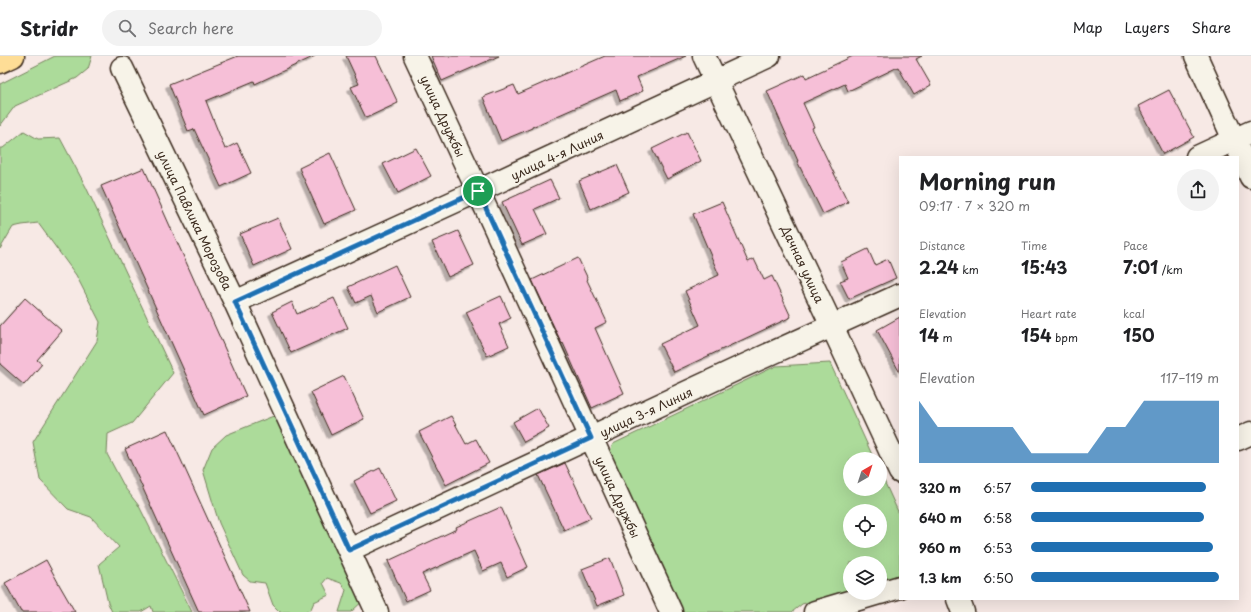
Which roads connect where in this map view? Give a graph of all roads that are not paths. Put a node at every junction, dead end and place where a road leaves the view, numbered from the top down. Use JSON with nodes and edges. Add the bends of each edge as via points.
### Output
{"nodes":[{"id":1,"x":13,"y":56,"type":"edge"},
{"id":2,"x":415,"y":56,"type":"edge"},
{"id":3,"x":704,"y":56,"type":"edge"},
{"id":4,"x":769,"y":56,"type":"edge"},
{"id":5,"x":1196,"y":56,"type":"edge"},
{"id":6,"x":0,"y":62,"type":"edge"},
{"id":7,"x":122,"y":68,"type":"dead end"},
{"id":8,"x":716,"y":80,"type":"junction"},
{"id":9,"x":1242,"y":136,"type":"edge"},
{"id":10,"x":1199,"y":156,"type":"edge"},
{"id":11,"x":1251,"y":177,"type":"edge"},
{"id":12,"x":478,"y":191,"type":"junction"},
{"id":13,"x":899,"y":294,"type":"edge"},
{"id":14,"x":235,"y":302,"type":"junction"},
{"id":15,"x":832,"y":326,"type":"junction"},
{"id":16,"x":1251,"y":433,"type":"edge"},
{"id":17,"x":591,"y":438,"type":"junction"},
{"id":18,"x":1239,"y":439,"type":"edge"},
{"id":19,"x":899,"y":470,"type":"edge"},
{"id":20,"x":349,"y":550,"type":"junction"},
{"id":21,"x":899,"y":587,"type":"edge"},
{"id":22,"x":887,"y":591,"type":"edge"},
{"id":23,"x":856,"y":600,"type":"edge"},
{"id":24,"x":958,"y":600,"type":"edge"},
{"id":25,"x":378,"y":612,"type":"edge"},
{"id":26,"x":671,"y":612,"type":"edge"},
{"id":27,"x":815,"y":612,"type":"edge"},
{"id":28,"x":963,"y":612,"type":"edge"}],
"edges":[{"from":1,"to":6,"type":"highway"},
{"from":2,"to":12,"type":"street","name":"улица Дружбы"},
{"from":3,"to":8,"type":"street","name":"Дачная улица"},
{"from":4,"to":8,"type":"street","name":"улица 4-я Линия"},
{"from":5,"to":9,"type":"street"},
{"from":7,"to":14,"type":"street","name":"улица Павлика Морозова"},
{"from":8,"to":12,"type":"street","name":"улица 4-я Линия"},
{"from":8,"to":15,"type":"street","name":"Дачная улица"},
{"from":9,"to":10,"type":"street"},
{"from":9,"to":11,"type":"street"},
{"from":12,"to":14,"type":"street","name":"улица 4-я Линия"},
{"from":12,"to":17,"type":"street","name":"улица Дружбы"},
{"from":13,"to":15,"type":"street","name":"улица 3-я Линия"},
{"from":14,"to":20,"type":"street","name":"улица Павлика Морозова"},
{"from":15,"to":17,"type":"street","name":"улица 3-я Линия"},
{"from":15,"to":19,"type":"street","name":"Дачная улица"},
{"from":16,"to":18,"type":"street"},
{"from":17,"to":20,"type":"street","name":"улица 3-я Линия"},
{"from":17,"to":26,"type":"street","name":"улица Дружбы"},
{"from":20,"to":25,"type":"street","name":"улица Павлика Морозова"},
{"from":21,"to":22,"type":"street"},
{"from":23,"to":27,"type":"street"},
{"from":24,"to":28,"type":"street"}]}
